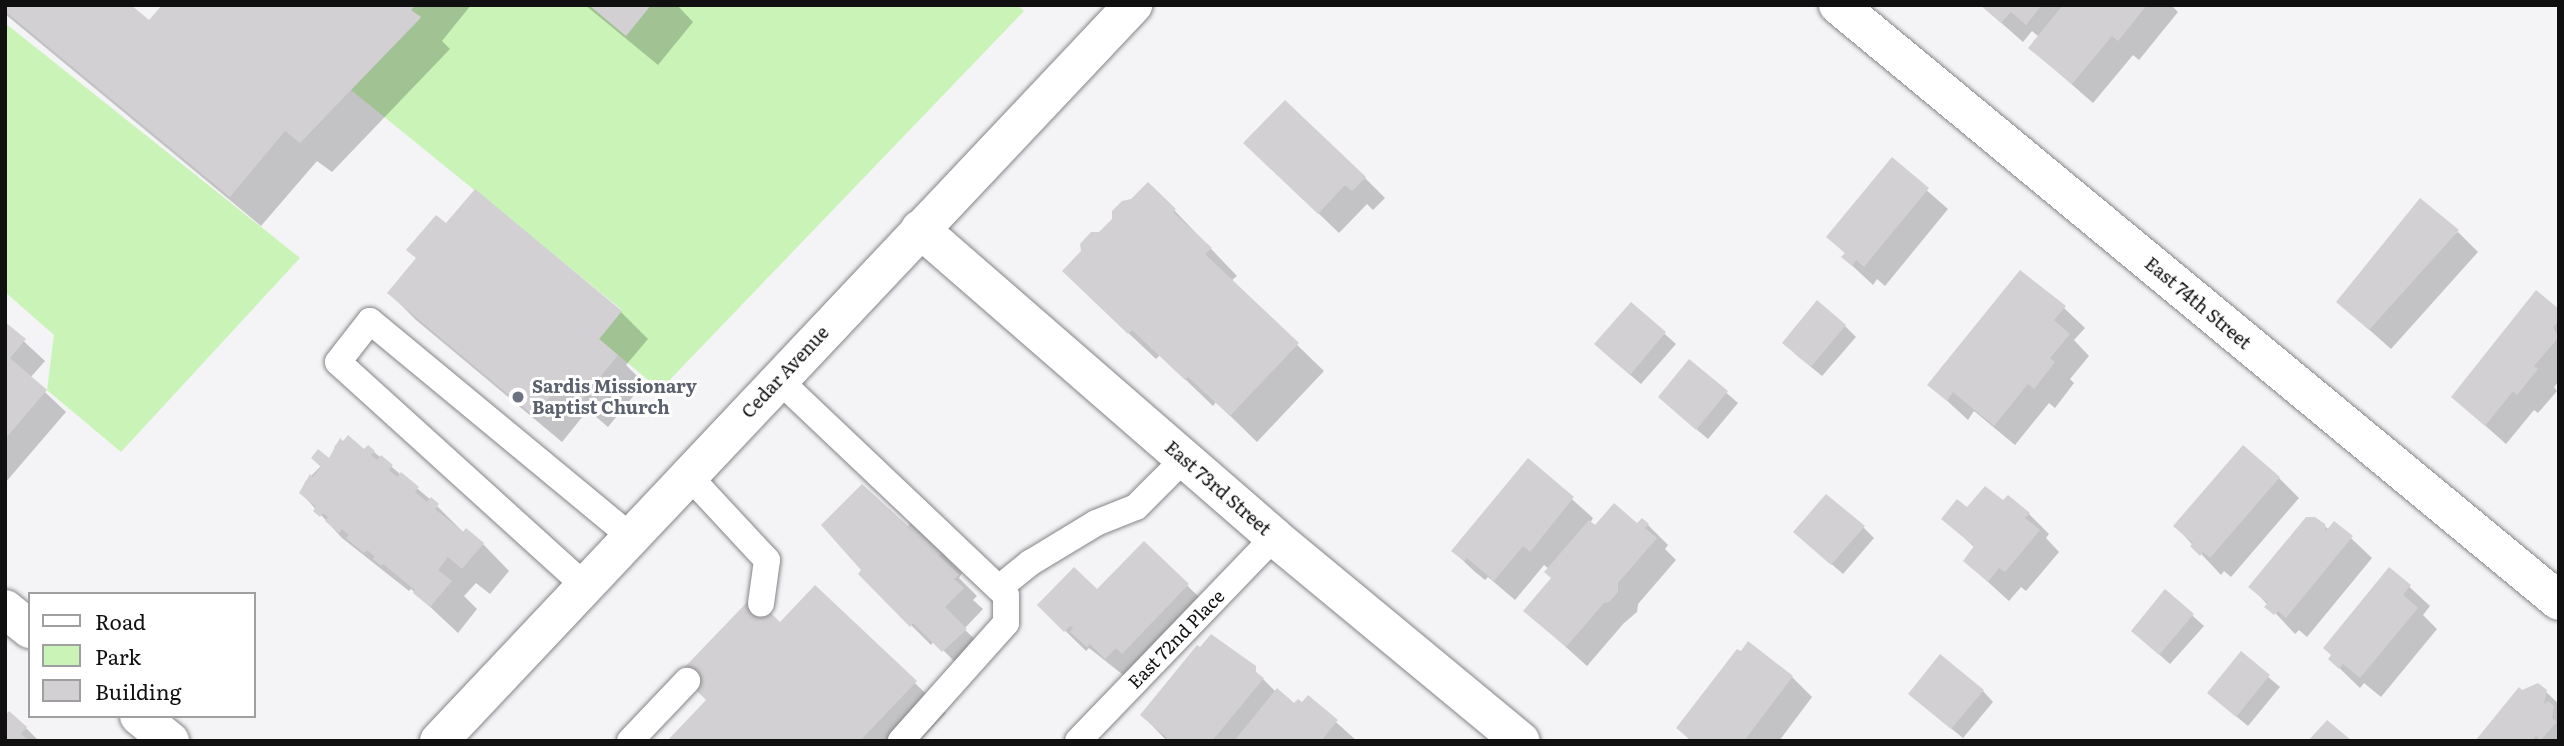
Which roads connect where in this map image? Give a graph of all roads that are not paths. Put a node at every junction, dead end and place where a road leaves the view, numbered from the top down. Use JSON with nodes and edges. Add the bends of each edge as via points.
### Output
{"nodes":[{"id":1,"x":1133,"y":5,"type":"edge"},
{"id":2,"x":1838,"y":5,"type":"edge"},
{"id":3,"x":920,"y":229,"type":"junction"},
{"id":4,"x":778,"y":379,"type":"junction"},
{"id":5,"x":1184,"y":459,"type":"junction"},
{"id":6,"x":688,"y":475,"type":"junction"},
{"id":7,"x":631,"y":537,"type":"junction"},
{"id":8,"x":1274,"y":537,"type":"junction"},
{"id":9,"x":585,"y":586,"type":"junction"},
{"id":10,"x":999,"y":588,"type":"junction"},
{"id":11,"x":2559,"y":601,"type":"edge"},
{"id":12,"x":761,"y":604,"type":"dead end"},
{"id":13,"x":5,"y":609,"type":"edge"},
{"id":14,"x":28,"y":627,"type":"edge"},
{"id":15,"x":687,"y":681,"type":"dead end"},
{"id":16,"x":141,"y":718,"type":"edge"},
{"id":17,"x":449,"y":737,"type":"edge"},
{"id":18,"x":170,"y":741,"type":"edge"},
{"id":19,"x":630,"y":741,"type":"edge"},
{"id":20,"x":901,"y":741,"type":"edge"},
{"id":21,"x":1078,"y":741,"type":"edge"},
{"id":22,"x":1521,"y":741,"type":"edge"}],
"edges":[{"from":1,"to":3,"type":"street","name":"Cedar Avenue"},
{"from":2,"to":11,"type":"street","name":"East 74th Street"},
{"from":3,"to":4,"type":"street","name":"Cedar Avenue"},
{"from":3,"to":5,"type":"street","name":"East 73rd Street"},
{"from":4,"to":6,"type":"street","name":"Cedar Avenue"},
{"from":4,"to":10,"type":"lane"},
{"from":5,"to":8,"type":"street","name":"East 73rd Street"},
{"from":5,"to":10,"type":"lane","via":[[1136,507],[1096,523],[1030,563]]},
{"from":6,"to":7,"type":"street","name":"Cedar Avenue"},
{"from":6,"to":12,"type":"lane","via":[[767,560]]},
{"from":7,"to":9,"type":"street","name":"Cedar Avenue"},
{"from":7,"to":9,"type":"lane","via":[[370,321],[338,362]]},
{"from":8,"to":21,"type":"lane","name":"East 72nd Place"},
{"from":8,"to":22,"type":"street","name":"East 73rd Street"},
{"from":9,"to":17,"type":"street","name":"Cedar Avenue"},
{"from":10,"to":20,"type":"lane","via":[[1006,595],[1006,623]]},
{"from":13,"to":14,"type":"street"},
{"from":15,"to":19,"type":"lane"},
{"from":16,"to":18,"type":"street"}]}
